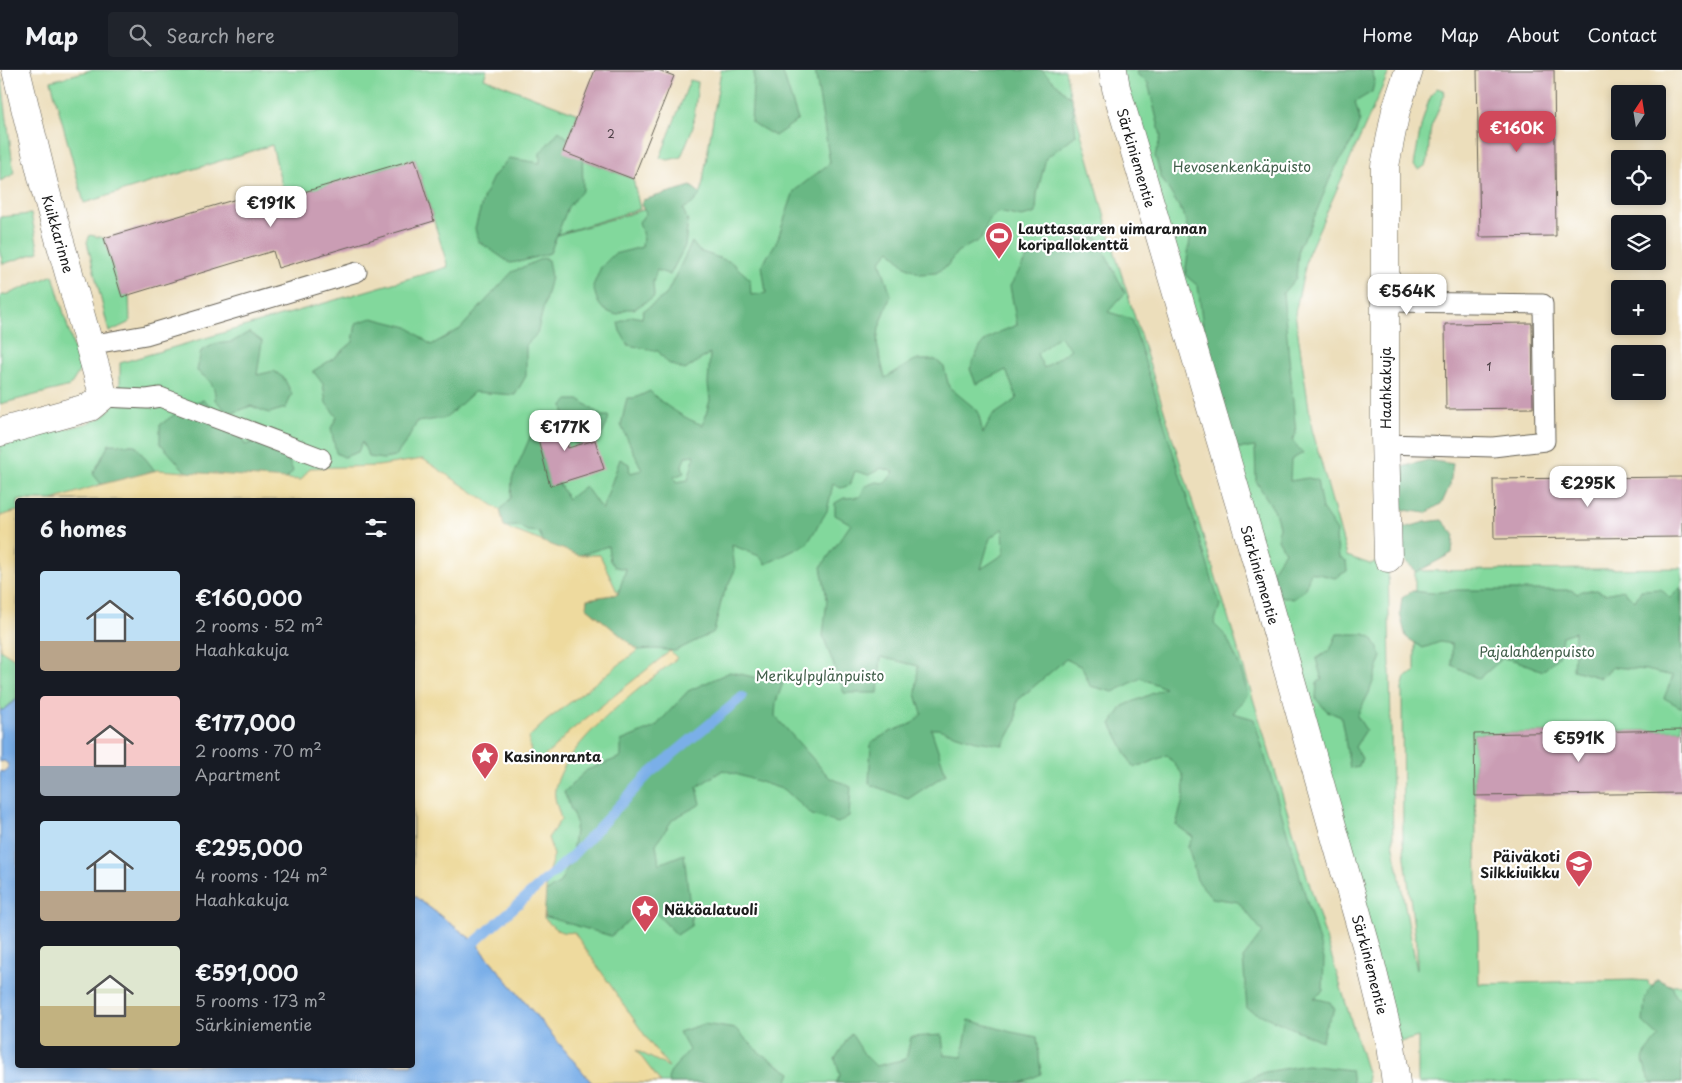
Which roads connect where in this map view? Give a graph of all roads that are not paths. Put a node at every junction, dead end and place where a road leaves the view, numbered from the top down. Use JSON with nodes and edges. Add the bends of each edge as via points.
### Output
{"nodes":[{"id":1,"x":16,"y":70,"type":"edge"},
{"id":2,"x":1113,"y":70,"type":"edge"},
{"id":3,"x":1409,"y":70,"type":"edge"},
{"id":4,"x":357,"y":272,"type":"dead end"},
{"id":5,"x":1386,"y":302,"type":"junction"},
{"id":6,"x":89,"y":345,"type":"junction"},
{"id":7,"x":102,"y":397,"type":"junction"},
{"id":8,"x":0,"y":432,"type":"edge"},
{"id":9,"x":1385,"y":444,"type":"junction"},
{"id":10,"x":321,"y":458,"type":"dead end"},
{"id":11,"x":1388,"y":558,"type":"dead end"},
{"id":12,"x":1396,"y":1083,"type":"edge"}],
"edges":[{"from":1,"to":6,"type":"street","name":"Kuikkarinne"},
{"from":2,"to":12,"type":"street","name":"Särkiniementie","via":[[1369,956],[1391,1045]]},
{"from":3,"to":5,"type":"street","name":"Haahkakuja","via":[[1396,110],[1385,166]]},
{"from":4,"to":6,"type":"lane","via":[[146,335]]},
{"from":5,"to":9,"type":"street","name":"Haahkakuja"},
{"from":5,"to":9,"type":"lane","via":[[1543,304],[1545,441],[1493,447]]},
{"from":6,"to":7,"type":"street","name":"Kuikkarinne"},
{"from":7,"to":8,"type":"street","via":[[90,407]]},
{"from":7,"to":10,"type":"lane","via":[[160,397]]},
{"from":9,"to":11,"type":"street","name":"Haahkakuja"}]}
